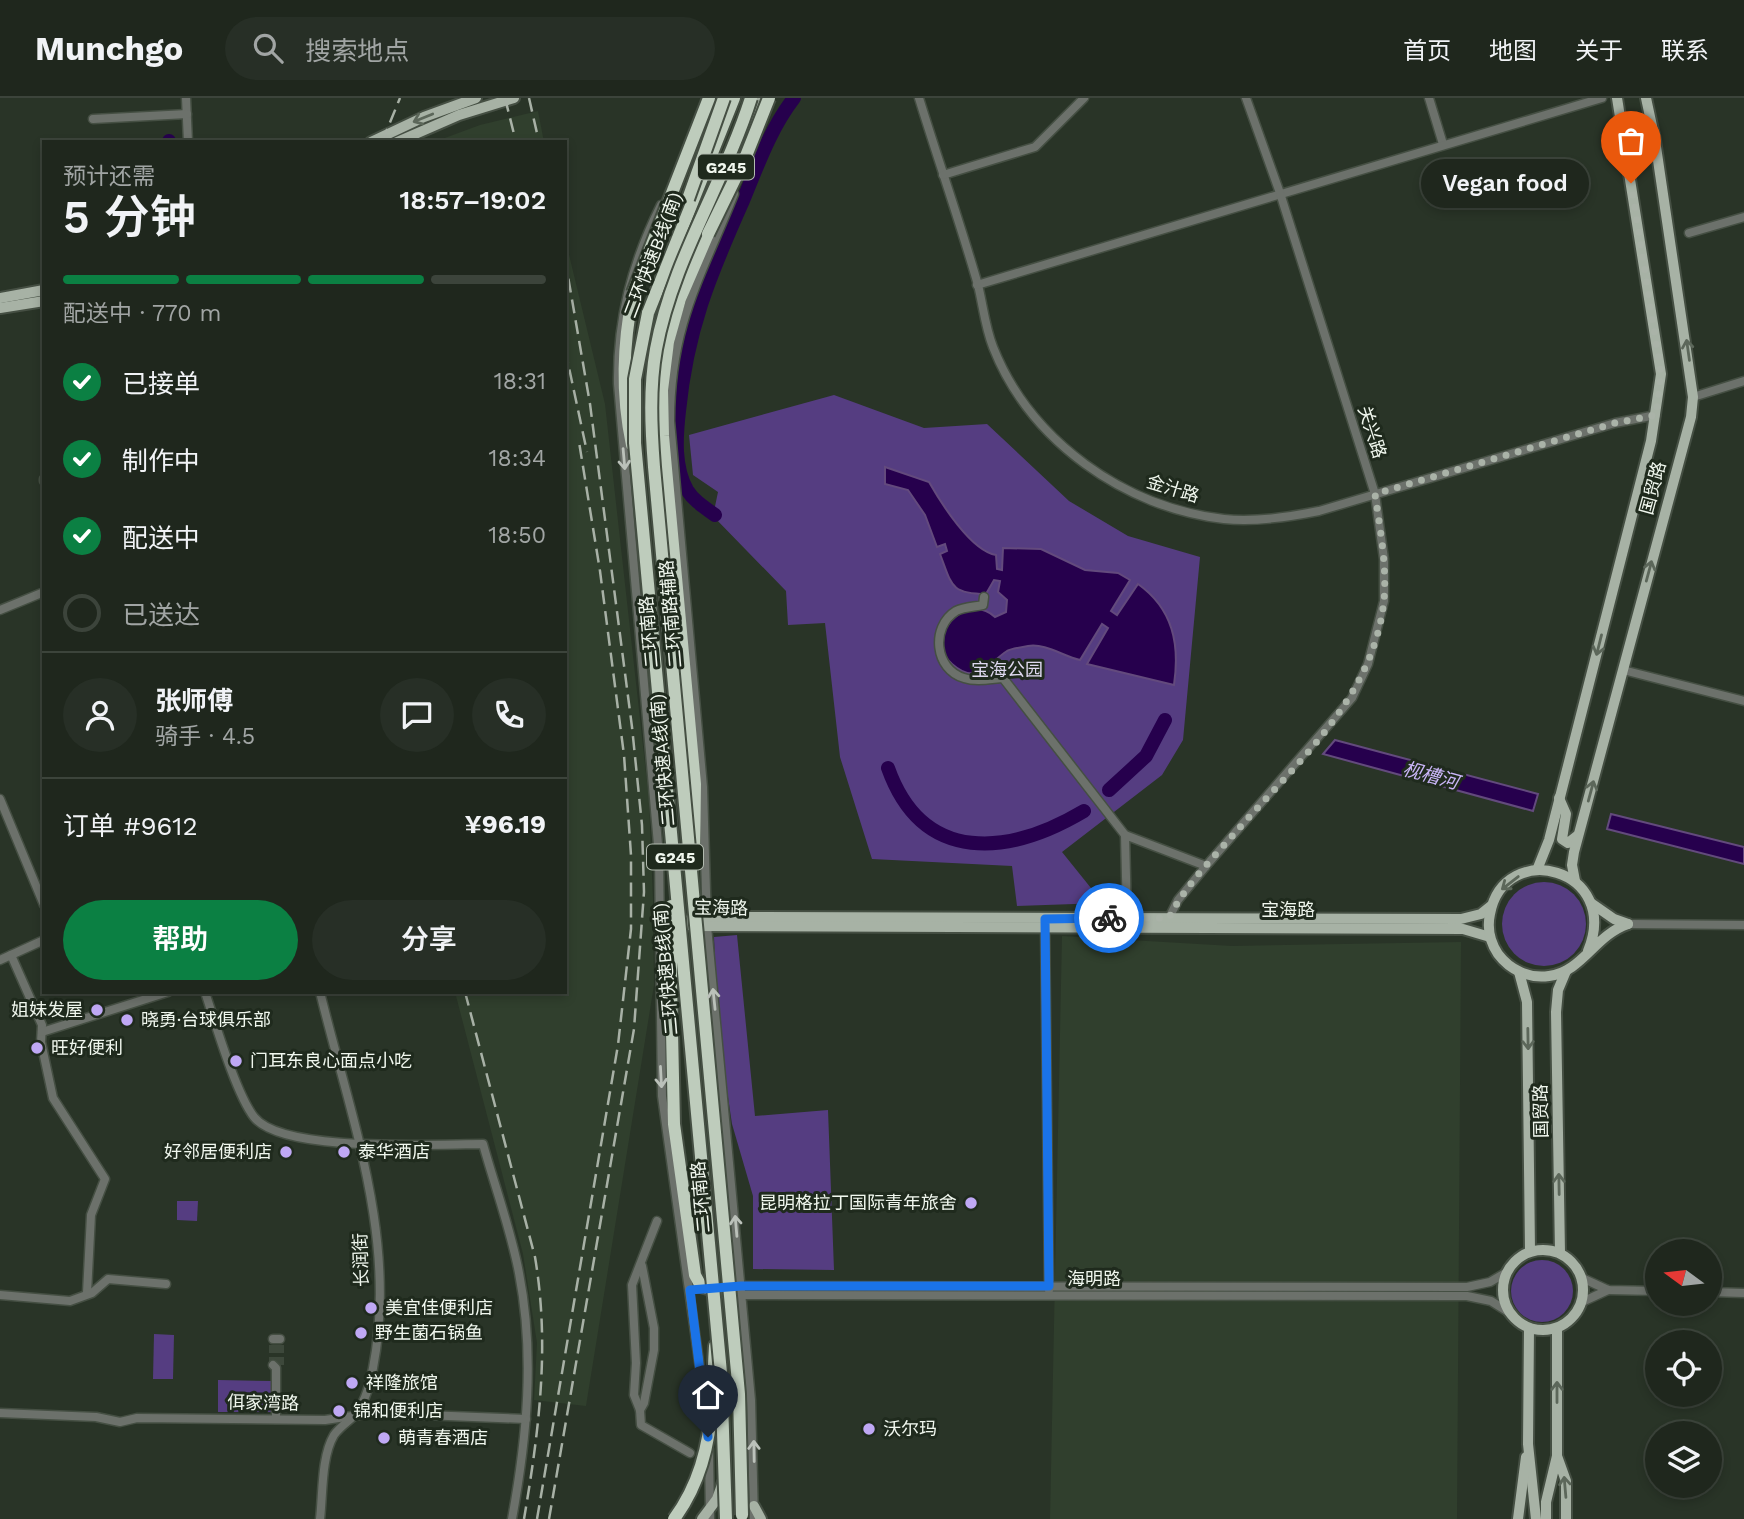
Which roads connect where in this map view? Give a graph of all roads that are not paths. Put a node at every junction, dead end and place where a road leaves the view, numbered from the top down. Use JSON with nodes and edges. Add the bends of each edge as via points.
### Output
{"nodes":[{"id":1,"x":186,"y":98,"type":"edge"},
{"id":2,"x":476,"y":98,"type":"edge"},
{"id":3,"x":514,"y":98,"type":"edge"},
{"id":4,"x":709,"y":98,"type":"edge"},
{"id":5,"x":725,"y":98,"type":"edge"},
{"id":6,"x":734,"y":98,"type":"edge"},
{"id":7,"x":751,"y":98,"type":"edge"},
{"id":8,"x":758,"y":98,"type":"edge"},
{"id":9,"x":767,"y":98,"type":"edge"},
{"id":10,"x":919,"y":98,"type":"edge"},
{"id":11,"x":1084,"y":98,"type":"edge"},
{"id":12,"x":1246,"y":98,"type":"edge"},
{"id":13,"x":1429,"y":98,"type":"edge"},
{"id":14,"x":1602,"y":98,"type":"edge"},
{"id":15,"x":1617,"y":98,"type":"edge"},
{"id":16,"x":1646,"y":98,"type":"edge"},
{"id":17,"x":187,"y":114,"type":"junction"},
{"id":18,"x":93,"y":119,"type":"dead end"},
{"id":19,"x":188,"y":140,"type":"edge"},
{"id":20,"x":375,"y":140,"type":"edge"},
{"id":21,"x":402,"y":140,"type":"edge"},
{"id":22,"x":1443,"y":144,"type":"junction"},
{"id":23,"x":943,"y":175,"type":"junction"},
{"id":24,"x":1280,"y":193,"type":"junction"},
{"id":25,"x":1744,"y":217,"type":"edge"},
{"id":26,"x":708,"y":233,"type":"junction"},
{"id":27,"x":1689,"y":233,"type":"dead end"},
{"id":28,"x":977,"y":285,"type":"junction"},
{"id":29,"x":42,"y":290,"type":"edge"},
{"id":30,"x":0,"y":298,"type":"edge"},
{"id":31,"x":42,"y":300,"type":"edge"},
{"id":32,"x":0,"y":308,"type":"edge"},
{"id":33,"x":648,"y":313,"type":"junction"},
{"id":34,"x":660,"y":332,"type":"junction"},
{"id":35,"x":1744,"y":381,"type":"edge"},
{"id":36,"x":1693,"y":397,"type":"junction"},
{"id":37,"x":1656,"y":415,"type":"junction"},
{"id":38,"x":651,"y":419,"type":"junction"},
{"id":39,"x":1375,"y":494,"type":"junction"},
{"id":40,"x":642,"y":499,"type":"junction"},
{"id":41,"x":672,"y":521,"type":"junction"},
{"id":42,"x":42,"y":593,"type":"edge"},
{"id":43,"x":984,"y":597,"type":"dead end"},
{"id":44,"x":0,"y":610,"type":"edge"},
{"id":45,"x":1623,"y":670,"type":"junction"},
{"id":46,"x":1744,"y":701,"type":"edge"},
{"id":47,"x":1559,"y":798,"type":"junction"},
{"id":48,"x":0,"y":799,"type":"edge"},
{"id":49,"x":669,"y":814,"type":"junction"},
{"id":50,"x":1580,"y":832,"type":"junction"},
{"id":51,"x":1125,"y":835,"type":"junction"},
{"id":52,"x":1206,"y":866,"type":"junction"},
{"id":53,"x":1537,"y":870,"type":"junction"},
{"id":54,"x":1575,"y":881,"type":"junction"},
{"id":55,"x":42,"y":900,"type":"edge"},
{"id":56,"x":1591,"y":902,"type":"junction"},
{"id":57,"x":1491,"y":906,"type":"junction"},
{"id":58,"x":1127,"y":918,"type":"junction"},
{"id":59,"x":689,"y":922,"type":"junction"},
{"id":60,"x":707,"y":922,"type":"junction"},
{"id":61,"x":1167,"y":922,"type":"junction"},
{"id":62,"x":1045,"y":923,"type":"junction"},
{"id":63,"x":660,"y":924,"type":"junction"},
{"id":64,"x":1628,"y":924,"type":"junction"},
{"id":65,"x":1744,"y":925,"type":"edge"},
{"id":66,"x":1490,"y":937,"type":"junction"},
{"id":67,"x":42,"y":941,"type":"edge"},
{"id":68,"x":1588,"y":951,"type":"junction"},
{"id":69,"x":12,"y":955,"type":"junction"},
{"id":70,"x":0,"y":960,"type":"edge"},
{"id":71,"x":1566,"y":971,"type":"junction"},
{"id":72,"x":1519,"y":972,"type":"junction"},
{"id":73,"x":162,"y":994,"type":"edge"},
{"id":74,"x":206,"y":994,"type":"edge"},
{"id":75,"x":321,"y":994,"type":"edge"},
{"id":76,"x":43,"y":1032,"type":"junction"},
{"id":77,"x":359,"y":1142,"type":"junction"},
{"id":78,"x":657,"y":1221,"type":"dead end"},
{"id":79,"x":1530,"y":1251,"type":"junction"},
{"id":80,"x":1560,"y":1253,"type":"junction"},
{"id":81,"x":642,"y":1264,"type":"junction"},
{"id":82,"x":1507,"y":1272,"type":"junction"},
{"id":83,"x":1582,"y":1278,"type":"junction"},
{"id":84,"x":166,"y":1284,"type":"dead end"},
{"id":85,"x":690,"y":1290,"type":"junction"},
{"id":86,"x":741,"y":1290,"type":"junction"},
{"id":87,"x":1049,"y":1290,"type":"junction"},
{"id":88,"x":1608,"y":1290,"type":"junction"},
{"id":89,"x":1645,"y":1291,"type":"edge"},
{"id":90,"x":87,"y":1293,"type":"junction"},
{"id":91,"x":721,"y":1293,"type":"junction"},
{"id":92,"x":1722,"y":1293,"type":"edge"},
{"id":93,"x":1744,"y":1293,"type":"edge"},
{"id":94,"x":0,"y":1295,"type":"edge"},
{"id":95,"x":1582,"y":1302,"type":"junction"},
{"id":96,"x":1510,"y":1313,"type":"junction"},
{"id":97,"x":1529,"y":1328,"type":"junction"},
{"id":98,"x":1557,"y":1328,"type":"junction"},
{"id":99,"x":276,"y":1366,"type":"tunnel mouth"},
{"id":100,"x":639,"y":1410,"type":"junction"},
{"id":101,"x":0,"y":1413,"type":"edge"},
{"id":102,"x":352,"y":1418,"type":"junction"},
{"id":103,"x":276,"y":1419,"type":"junction"},
{"id":104,"x":526,"y":1419,"type":"junction"},
{"id":105,"x":727,"y":1441,"type":"junction"},
{"id":106,"x":1528,"y":1444,"type":"junction"},
{"id":107,"x":690,"y":1453,"type":"dead end"},
{"id":108,"x":1557,"y":1456,"type":"junction"},
{"id":109,"x":754,"y":1506,"type":"junction"},
{"id":110,"x":710,"y":1514,"type":"edge"},
{"id":111,"x":320,"y":1519,"type":"edge"},
{"id":112,"x":512,"y":1519,"type":"edge"},
{"id":113,"x":674,"y":1519,"type":"edge"},
{"id":114,"x":702,"y":1519,"type":"edge"},
{"id":115,"x":727,"y":1519,"type":"edge"},
{"id":116,"x":741,"y":1519,"type":"edge"},
{"id":117,"x":754,"y":1519,"type":"edge"},
{"id":118,"x":761,"y":1519,"type":"edge"},
{"id":119,"x":1518,"y":1519,"type":"edge"},
{"id":120,"x":1535,"y":1519,"type":"edge"},
{"id":121,"x":1546,"y":1519,"type":"edge"},
{"id":122,"x":1566,"y":1519,"type":"edge"}],
"edges":[{"from":1,"to":17,"type":"street"},
{"from":2,"to":20,"type":"main road","one_way":true},
{"from":3,"to":21,"type":"main road"},
{"from":4,"to":40,"type":"highway","bridge":true,"via":[[633,293],[624,400]]},
{"from":5,"to":33,"type":"highway","bridge":true,"via":[[666,251]]},
{"from":5,"to":63,"type":"street","name":"二环南路辅路","one_way":true,"via":[[650,230],[629,284],[619,342],[622,435],[657,830]]},
{"from":6,"to":33,"type":"highway","name":"二环快速B线(南)"},
{"from":6,"to":40,"type":"main road","name":"二环南路","number":"G245","via":[[646,329],[636,398]]},
{"from":7,"to":34,"type":"highway","name":"二环快速A线(南)","bridge":true},
{"from":8,"to":59,"type":"main road","name":"二环南路","number":"G245","via":[[671,288],[649,380],[651,468]]},
{"from":9,"to":26,"type":"highway","bridge":true,"via":[[746,156]]},
{"from":9,"to":60,"type":"street","name":"二环南路辅路","via":[[742,173],[684,313],[670,388],[672,463],[703,787]]},
{"from":10,"to":23,"type":"street","name":"金汁路"},
{"from":11,"to":23,"type":"street","via":[[1035,148]]},
{"from":12,"to":24,"type":"street","name":"关兴路"},
{"from":13,"to":22,"type":"street"},
{"from":14,"to":22,"type":"street"},
{"from":15,"to":37,"type":"main road","name":"国贸路","via":[[1661,374]]},
{"from":36,"to":16,"type":"main road","name":"国贸路","one_way":true},
{"from":17,"to":18,"type":"street"},
{"from":17,"to":19,"type":"street"},
{"from":22,"to":24,"type":"street"},
{"from":23,"to":28,"type":"street","name":"金汁路"},
{"from":24,"to":28,"type":"street"},
{"from":24,"to":39,"type":"street","name":"关兴路"},
{"from":25,"to":27,"type":"street"},
{"from":26,"to":34,"type":"highway","bridge":true,"via":[[672,295]]},
{"from":26,"to":41,"type":"highway","via":[[680,299],[665,358],[662,420]]},
{"from":28,"to":39,"type":"street","name":"金汁路","via":[[992,345],[1020,396],[1074,454],[1124,489],[1186,512],[1225,519],[1286,518]]},
{"from":29,"to":30,"type":"main road"},
{"from":31,"to":32,"type":"main road"},
{"from":33,"to":49,"type":"highway","name":"二环快速B线(南)","bridge":true,"via":[[637,361],[635,431]]},
{"from":34,"to":38,"type":"highway","name":"二环快速A线(南)","bridge":true},
{"from":35,"to":36,"type":"street"},
{"from":45,"to":36,"type":"main road","name":"国贸路","one_way":true},
{"from":37,"to":39,"type":"street","name":"金汁路"},
{"from":37,"to":47,"type":"main road","name":"国贸路","one_way":true},
{"from":38,"to":41,"type":"highway","bridge":true},
{"from":38,"to":116,"type":"highway","name":"二环快速A线(南)","bridge":true,"via":[[738,1383]]},
{"from":39,"to":52,"type":"street","name":"关兴路","via":[[1384,559],[1384,601],[1368,664],[1352,698]]},
{"from":40,"to":59,"type":"main road","name":"二环南路","number":"G245"},
{"from":41,"to":59,"type":"highway","via":[[695,784]]},
{"from":42,"to":44,"type":"street"},
{"from":43,"to":51,"type":"street","via":[[983,605],[958,610],[947,619],[939,638],[943,660],[962,678],[1003,678]]},
{"from":45,"to":46,"type":"street"},
{"from":50,"to":45,"type":"main road","name":"国贸路","one_way":true},
{"from":47,"to":50,"type":"main road","via":[[1566,814],[1562,839],[1571,843]]},
{"from":47,"to":53,"type":"main road","name":"国贸路"},
{"from":48,"to":55,"type":"street"},
{"from":49,"to":91,"type":"highway","name":"二环快速B线(南)","bridge":true},
{"from":49,"to":91,"type":"highway","bridge":true,"via":[[673,1108],[694,1272],[701,1286]]},
{"from":50,"to":54,"type":"main road","name":"国贸路","via":[[1572,865]]},
{"from":51,"to":52,"type":"street"},
{"from":51,"to":58,"type":"street"},
{"from":52,"to":61,"type":"street","name":"关兴路","via":[[1178,900]]},
{"from":53,"to":54,"type":"main road","via":[[1550,870]]},
{"from":53,"to":57,"type":"main road","one_way":true,"via":[[1509,881]]},
{"from":54,"to":56,"type":"main road"},
{"from":56,"to":64,"type":"main road"},
{"from":56,"to":68,"type":"main road","via":[[1595,923]]},
{"from":57,"to":61,"type":"main road","name":"宝海路","via":[[1461,919]]},
{"from":57,"to":66,"type":"main road"},
{"from":58,"to":61,"type":"main road","name":"宝海路"},
{"from":58,"to":62,"type":"main road","name":"宝海路"},
{"from":59,"to":60,"type":"main road","name":"宝海路"},
{"from":59,"to":63,"type":"street"},
{"from":59,"to":91,"type":"main road","name":"二环南路","number":"G245"},
{"from":60,"to":62,"type":"main road","name":"宝海路"},
{"from":86,"to":60,"type":"street","name":"二环南路辅路","one_way":true},
{"from":61,"to":62,"type":"main road","name":"宝海路"},
{"from":61,"to":66,"type":"main road","name":"宝海路","via":[[1463,929]]},
{"from":62,"to":87,"type":"street"},
{"from":63,"to":85,"type":"street","name":"二环南路辅路","one_way":true,"via":[[662,1096]]},
{"from":64,"to":65,"type":"street"},
{"from":64,"to":68,"type":"main road"},
{"from":66,"to":72,"type":"main road","via":[[1496,951]]},
{"from":67,"to":69,"type":"street"},
{"from":68,"to":71,"type":"main road"},
{"from":69,"to":70,"type":"street"},
{"from":69,"to":76,"type":"street"},
{"from":71,"to":72,"type":"main road","via":[[1535,977]]},
{"from":80,"to":71,"type":"main road","name":"国贸路","one_way":true,"via":[[1556,1012]]},
{"from":72,"to":79,"type":"main road","name":"国贸路","one_way":true,"via":[[1527,1002]]},
{"from":73,"to":76,"type":"street"},
{"from":74,"to":77,"type":"street","via":[[247,1107],[258,1123],[299,1140]]},
{"from":75,"to":77,"type":"street","name":"长润街"},
{"from":76,"to":90,"type":"street","via":[[53,1098],[105,1179],[91,1214]]},
{"from":77,"to":102,"type":"street","name":"长润街","via":[[377,1234],[379,1310],[369,1386]]},
{"from":77,"to":104,"type":"street","via":[[483,1144],[520,1275],[528,1366]]},
{"from":78,"to":81,"type":"street"},
{"from":79,"to":80,"type":"main road"},
{"from":79,"to":82,"type":"main road"},
{"from":80,"to":83,"type":"main road","via":[[1570,1259]]},
{"from":81,"to":100,"type":"street","via":[[632,1285],[634,1395]]},
{"from":81,"to":100,"type":"street","via":[[654,1350]]},
{"from":82,"to":87,"type":"street","name":"海明路","via":[[1467,1287]]},
{"from":82,"to":96,"type":"main road","via":[[1502,1291]]},
{"from":83,"to":88,"type":"street"},
{"from":83,"to":95,"type":"main road"},
{"from":84,"to":90,"type":"street","via":[[108,1279]]},
{"from":85,"to":91,"type":"street","name":"海明路"},
{"from":85,"to":110,"type":"street","name":"二环南路辅路","via":[[706,1406]]},
{"from":86,"to":87,"type":"street","name":"海明路"},
{"from":86,"to":91,"type":"street","name":"海明路"},
{"from":109,"to":86,"type":"street","name":"二环南路辅路","one_way":true},
{"from":87,"to":96,"type":"street","name":"海明路","via":[[1467,1296],[1491,1301]]},
{"from":88,"to":89,"type":"street"},
{"from":88,"to":95,"type":"street"},
{"from":90,"to":94,"type":"street","via":[[65,1301]]},
{"from":91,"to":105,"type":"main road","name":"二环南路","number":"G245"},
{"from":91,"to":113,"type":"highway","bridge":true,"via":[[708,1444],[693,1489]]},
{"from":91,"to":115,"type":"highway","name":"二环快速B线(南)","bridge":true},
{"from":91,"to":116,"type":"main road","name":"二环南路","number":"G245","via":[[738,1417]]},
{"from":92,"to":93,"type":"street"},
{"from":95,"to":98,"type":"main road","via":[[1568,1322]]},
{"from":96,"to":97,"type":"main road"},
{"from":97,"to":98,"type":"main road"},
{"from":97,"to":106,"type":"main road"},
{"from":108,"to":98,"type":"main road","one_way":true},
{"from":99,"to":103,"type":"street"},
{"from":100,"to":107,"type":"street","via":[[640,1425]]},
{"from":101,"to":103,"type":"street","name":"佴家湾路","via":[[120,1422],[137,1418]]},
{"from":102,"to":103,"type":"street","name":"佴家湾路"},
{"from":102,"to":104,"type":"street","name":"佴家湾路","via":[[373,1413]]},
{"from":102,"to":111,"type":"street","name":"长润街","via":[[331,1443]]},
{"from":104,"to":112,"type":"street"},
{"from":105,"to":110,"type":"main road","via":[[724,1478]]},
{"from":105,"to":115,"type":"main road","name":"二环南路","number":"G245"},
{"from":106,"to":119,"type":"main road"},
{"from":106,"to":120,"type":"main road"},
{"from":108,"to":121,"type":"main road"},
{"from":122,"to":108,"type":"main road","one_way":true,"via":[[1566,1481]]},
{"from":109,"to":117,"type":"street","name":"二环南路辅路"},
{"from":109,"to":118,"type":"main road"},
{"from":110,"to":114,"type":"main road"}]}
